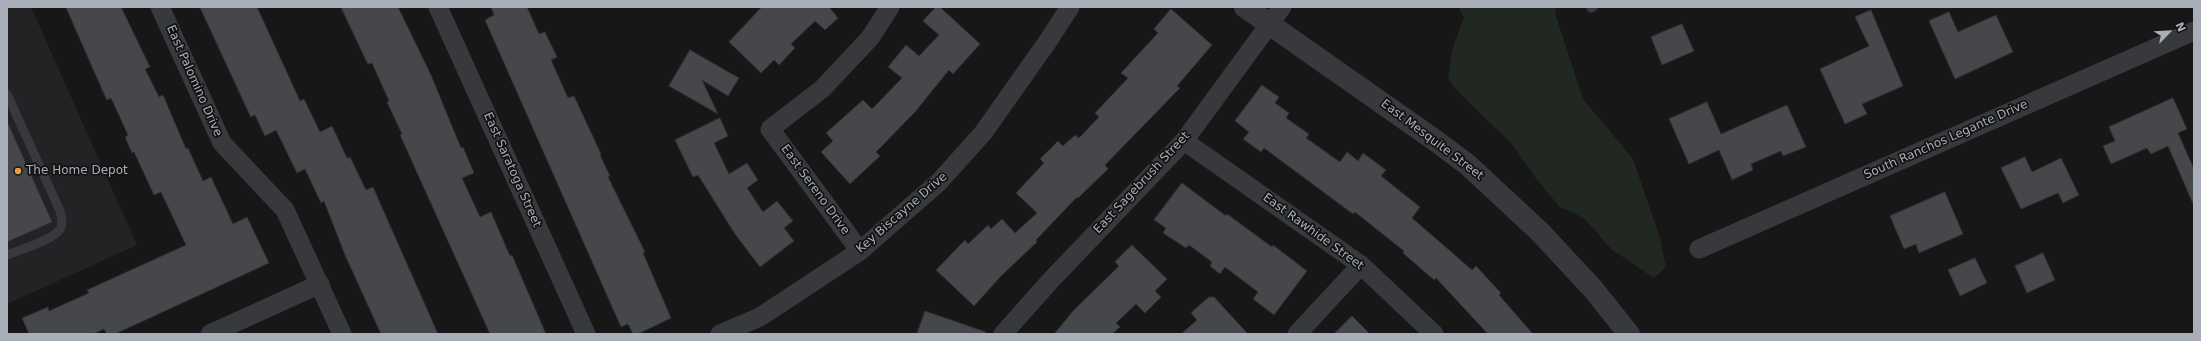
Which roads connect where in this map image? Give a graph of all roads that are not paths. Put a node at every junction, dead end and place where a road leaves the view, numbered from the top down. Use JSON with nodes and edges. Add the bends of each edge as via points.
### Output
{"nodes":[{"id":1,"x":160,"y":7,"type":"edge"},
{"id":2,"x":438,"y":7,"type":"edge"},
{"id":3,"x":890,"y":7,"type":"edge"},
{"id":4,"x":1070,"y":7,"type":"edge"},
{"id":5,"x":1245,"y":7,"type":"edge"},
{"id":6,"x":1276,"y":16,"type":"edge"},
{"id":7,"x":2194,"y":31,"type":"edge"},
{"id":8,"x":7,"y":94,"type":"edge"},
{"id":9,"x":1184,"y":141,"type":"junction"},
{"id":10,"x":1699,"y":249,"type":"dead end"},
{"id":11,"x":860,"y":251,"type":"junction"},
{"id":12,"x":7,"y":255,"type":"edge"},
{"id":13,"x":1361,"y":265,"type":"junction"},
{"id":14,"x":320,"y":284,"type":"junction"},
{"id":15,"x":210,"y":334,"type":"edge"},
{"id":16,"x":342,"y":334,"type":"edge"},
{"id":17,"x":586,"y":334,"type":"edge"},
{"id":18,"x":720,"y":334,"type":"edge"},
{"id":19,"x":1003,"y":334,"type":"edge"},
{"id":20,"x":1297,"y":334,"type":"edge"},
{"id":21,"x":1434,"y":334,"type":"edge"},
{"id":22,"x":1629,"y":334,"type":"edge"}],
"edges":[{"from":1,"to":14,"type":"street","name":"East Palomino Drive","via":[[222,143],[285,210]]},
{"from":2,"to":17,"type":"street","name":"East Saratoga Street"},
{"from":3,"to":11,"type":"street","name":"East Sereno Drive","via":[[870,38],[822,89],[770,129]]},
{"from":4,"to":11,"type":"street","name":"Key Biscayne Drive","via":[[983,133],[939,182]]},
{"from":5,"to":6,"type":"street","name":"East Mesquite Street"},
{"from":6,"to":9,"type":"street","name":"East Sagebrush Street"},
{"from":6,"to":22,"type":"street","name":"East Mesquite Street","via":[[1468,165],[1540,232],[1593,289]]},
{"from":7,"to":10,"type":"street","name":"South Ranchos Legante Drive"},
{"from":8,"to":12,"type":"lane","via":[[60,211],[62,221],[60,229],[53,236]]},
{"from":9,"to":13,"type":"street","name":"East Rawhide Street"},
{"from":9,"to":19,"type":"street","name":"East Sagebrush Street"},
{"from":11,"to":18,"type":"street","name":"Key Biscayne Drive","via":[[760,316]]},
{"from":13,"to":20,"type":"street"},
{"from":13,"to":21,"type":"street","name":"East Rawhide Street"},
{"from":14,"to":15,"type":"street"},
{"from":14,"to":16,"type":"street","name":"East Palomino Drive"}]}
